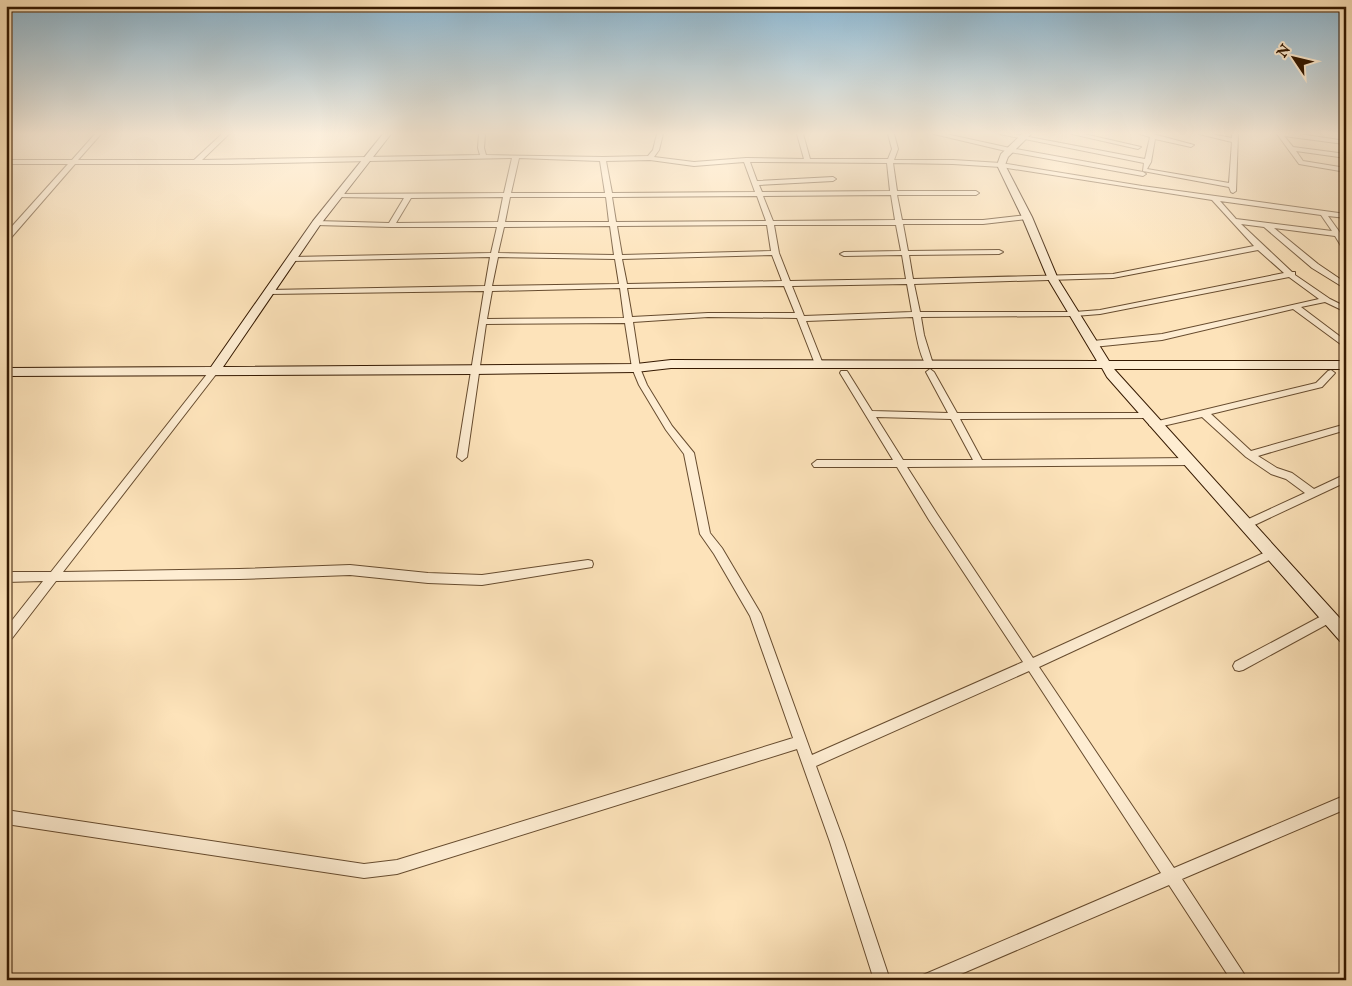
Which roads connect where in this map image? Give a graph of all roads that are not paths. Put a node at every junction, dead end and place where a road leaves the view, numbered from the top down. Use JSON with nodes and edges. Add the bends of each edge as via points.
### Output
{"nodes":[{"id":1,"x":56,"y":180,"type":"edge"},
{"id":2,"x":350,"y":180,"type":"edge"},
{"id":3,"x":510,"y":180,"type":"edge"},
{"id":4,"x":605,"y":180,"type":"edge"},
{"id":5,"x":754,"y":180,"type":"edge"},
{"id":6,"x":812,"y":180,"type":"edge"},
{"id":7,"x":892,"y":180,"type":"edge"},
{"id":8,"x":1009,"y":180,"type":"edge"},
{"id":9,"x":1093,"y":180,"type":"edge"},
{"id":10,"x":1143,"y":180,"type":"edge"},
{"id":11,"x":1194,"y":180,"type":"edge"},
{"id":12,"x":1232,"y":180,"type":"edge"},
{"id":13,"x":755,"y":183,"type":"junction"},
{"id":14,"x":1232,"y":186,"type":"junction"},
{"id":15,"x":1142,"y":188,"type":"junction"},
{"id":16,"x":976,"y":194,"type":"dead end"},
{"id":17,"x":760,"y":195,"type":"junction"},
{"id":18,"x":894,"y":195,"type":"junction"},
{"id":19,"x":337,"y":196,"type":"junction"},
{"id":20,"x":506,"y":196,"type":"junction"},
{"id":21,"x":608,"y":196,"type":"junction"},
{"id":22,"x":408,"y":197,"type":"junction"},
{"id":23,"x":1214,"y":198,"type":"junction"},
{"id":24,"x":1237,"y":201,"type":"junction"},
{"id":25,"x":1323,"y":213,"type":"junction"},
{"id":26,"x":1346,"y":216,"type":"edge"},
{"id":27,"x":1027,"y":217,"type":"junction"},
{"id":28,"x":1234,"y":221,"type":"junction"},
{"id":29,"x":770,"y":222,"type":"junction"},
{"id":30,"x":900,"y":222,"type":"junction"},
{"id":31,"x":316,"y":223,"type":"junction"},
{"id":32,"x":500,"y":223,"type":"junction"},
{"id":33,"x":613,"y":224,"type":"junction"},
{"id":34,"x":391,"y":225,"type":"junction"},
{"id":35,"x":1267,"y":226,"type":"junction"},
{"id":36,"x":1336,"y":234,"type":"junction"},
{"id":37,"x":6,"y":238,"type":"edge"},
{"id":38,"x":1260,"y":247,"type":"junction"},
{"id":39,"x":1346,"y":247,"type":"edge"},
{"id":40,"x":999,"y":252,"type":"dead end"},
{"id":41,"x":775,"y":253,"type":"junction"},
{"id":42,"x":844,"y":254,"type":"dead end"},
{"id":43,"x":905,"y":254,"type":"junction"},
{"id":44,"x":494,"y":255,"type":"junction"},
{"id":45,"x":618,"y":257,"type":"junction"},
{"id":46,"x":292,"y":259,"type":"junction"},
{"id":47,"x":1292,"y":274,"type":"junction"},
{"id":48,"x":1053,"y":279,"type":"junction"},
{"id":49,"x":911,"y":281,"type":"junction"},
{"id":50,"x":786,"y":284,"type":"junction"},
{"id":51,"x":622,"y":286,"type":"junction"},
{"id":52,"x":1346,"y":287,"type":"edge"},
{"id":53,"x":488,"y":289,"type":"junction"},
{"id":54,"x":269,"y":292,"type":"junction"},
{"id":55,"x":1323,"y":300,"type":"junction"},
{"id":56,"x":1294,"y":306,"type":"junction"},
{"id":57,"x":1346,"y":310,"type":"edge"},
{"id":58,"x":1075,"y":314,"type":"junction"},
{"id":59,"x":916,"y":316,"type":"junction"},
{"id":60,"x":800,"y":318,"type":"junction"},
{"id":61,"x":628,"y":320,"type":"junction"},
{"id":62,"x":482,"y":322,"type":"junction"},
{"id":63,"x":1093,"y":344,"type":"junction"},
{"id":64,"x":1346,"y":345,"type":"edge"},
{"id":65,"x":819,"y":364,"type":"junction"},
{"id":66,"x":1346,"y":365,"type":"edge"},
{"id":67,"x":636,"y":368,"type":"junction"},
{"id":68,"x":929,"y":368,"type":"junction"},
{"id":69,"x":473,"y":370,"type":"junction"},
{"id":70,"x":1107,"y":370,"type":"junction"},
{"id":71,"x":6,"y":372,"type":"edge"},
{"id":72,"x":214,"y":372,"type":"junction"},
{"id":73,"x":844,"y":373,"type":"junction"},
{"id":74,"x":1331,"y":373,"type":"junction"},
{"id":75,"x":1346,"y":373,"type":"edge"},
{"id":76,"x":1204,"y":413,"type":"junction"},
{"id":77,"x":870,"y":414,"type":"junction"},
{"id":78,"x":955,"y":416,"type":"junction"},
{"id":79,"x":1151,"y":420,"type":"junction"},
{"id":80,"x":1346,"y":427,"type":"edge"},
{"id":81,"x":1249,"y":455,"type":"junction"},
{"id":82,"x":462,"y":457,"type":"dead end"},
{"id":83,"x":1189,"y":462,"type":"junction"},
{"id":84,"x":817,"y":464,"type":"dead end"},
{"id":85,"x":901,"y":464,"type":"junction"},
{"id":86,"x":980,"y":464,"type":"junction"},
{"id":87,"x":1346,"y":478,"type":"edge"},
{"id":88,"x":1313,"y":493,"type":"junction"},
{"id":89,"x":1246,"y":525,"type":"junction"},
{"id":90,"x":1272,"y":554,"type":"junction"},
{"id":91,"x":588,"y":564,"type":"dead end"},
{"id":92,"x":6,"y":577,"type":"edge"},
{"id":93,"x":52,"y":578,"type":"junction"},
{"id":94,"x":1329,"y":617,"type":"junction"},
{"id":95,"x":1346,"y":636,"type":"edge"},
{"id":96,"x":6,"y":637,"type":"edge"},
{"id":97,"x":1030,"y":665,"type":"junction"},
{"id":98,"x":1239,"y":666,"type":"dead end"},
{"id":99,"x":800,"y":742,"type":"junction"},
{"id":100,"x":808,"y":763,"type":"junction"},
{"id":101,"x":1346,"y":802,"type":"edge"},
{"id":102,"x":6,"y":817,"type":"edge"},
{"id":103,"x":1170,"y":876,"type":"junction"},
{"id":104,"x":882,"y":980,"type":"edge"},
{"id":105,"x":928,"y":980,"type":"edge"},
{"id":106,"x":1240,"y":980,"type":"edge"}],
"edges":[{"from":1,"to":37,"type":"street"},
{"from":2,"to":19,"type":"street"},
{"from":3,"to":20,"type":"street"},
{"from":4,"to":21,"type":"street"},
{"from":5,"to":13,"type":"street"},
{"from":6,"to":13,"type":"street"},
{"from":7,"to":18,"type":"street"},
{"from":8,"to":27,"type":"street"},
{"from":9,"to":15,"type":"street"},
{"from":10,"to":15,"type":"street"},
{"from":11,"to":14,"type":"street"},
{"from":12,"to":14,"type":"street"},
{"from":13,"to":17,"type":"street"},
{"from":14,"to":24,"type":"street"},
{"from":15,"to":23,"type":"street"},
{"from":16,"to":18,"type":"street"},
{"from":17,"to":18,"type":"street"},
{"from":17,"to":21,"type":"street"},
{"from":17,"to":29,"type":"street"},
{"from":18,"to":30,"type":"street"},
{"from":19,"to":22,"type":"street"},
{"from":19,"to":31,"type":"street"},
{"from":20,"to":21,"type":"street"},
{"from":20,"to":22,"type":"street"},
{"from":20,"to":32,"type":"street"},
{"from":21,"to":33,"type":"street"},
{"from":22,"to":34,"type":"street"},
{"from":23,"to":24,"type":"street"},
{"from":23,"to":28,"type":"street"},
{"from":24,"to":25,"type":"street"},
{"from":25,"to":26,"type":"street"},
{"from":25,"to":36,"type":"street"},
{"from":27,"to":30,"type":"street","via":[[983,222]]},
{"from":27,"to":48,"type":"street"},
{"from":28,"to":35,"type":"street"},
{"from":28,"to":38,"type":"street"},
{"from":29,"to":30,"type":"street"},
{"from":29,"to":33,"type":"street"},
{"from":29,"to":41,"type":"street"},
{"from":30,"to":43,"type":"street"},
{"from":31,"to":34,"type":"street"},
{"from":31,"to":46,"type":"street"},
{"from":32,"to":33,"type":"street"},
{"from":32,"to":34,"type":"street"},
{"from":32,"to":44,"type":"street"},
{"from":33,"to":45,"type":"street"},
{"from":35,"to":36,"type":"street"},
{"from":35,"to":52,"type":"street"},
{"from":36,"to":39,"type":"street"},
{"from":38,"to":47,"type":"street"},
{"from":38,"to":48,"type":"street","via":[[1113,276]]},
{"from":40,"to":43,"type":"street"},
{"from":41,"to":45,"type":"street"},
{"from":41,"to":50,"type":"street"},
{"from":42,"to":43,"type":"street"},
{"from":43,"to":49,"type":"street"},
{"from":44,"to":45,"type":"street"},
{"from":44,"to":46,"type":"street"},
{"from":44,"to":53,"type":"street"},
{"from":45,"to":51,"type":"street"},
{"from":46,"to":54,"type":"street"},
{"from":47,"to":55,"type":"street"},
{"from":47,"to":58,"type":"street","via":[[1100,312]]},
{"from":48,"to":49,"type":"street"},
{"from":48,"to":58,"type":"street"},
{"from":49,"to":50,"type":"street"},
{"from":49,"to":59,"type":"street"},
{"from":50,"to":51,"type":"street"},
{"from":50,"to":60,"type":"street"},
{"from":51,"to":53,"type":"street"},
{"from":51,"to":61,"type":"street"},
{"from":53,"to":54,"type":"street"},
{"from":53,"to":62,"type":"street"},
{"from":54,"to":72,"type":"street"},
{"from":55,"to":56,"type":"street"},
{"from":55,"to":57,"type":"street"},
{"from":56,"to":63,"type":"street","via":[[1162,337]]},
{"from":56,"to":64,"type":"street"},
{"from":58,"to":59,"type":"street"},
{"from":58,"to":63,"type":"street"},
{"from":59,"to":60,"type":"street"},
{"from":59,"to":68,"type":"street"},
{"from":60,"to":61,"type":"street","via":[[708,315]]},
{"from":60,"to":65,"type":"street"},
{"from":61,"to":62,"type":"street"},
{"from":61,"to":67,"type":"street"},
{"from":62,"to":69,"type":"street"},
{"from":63,"to":70,"type":"street"},
{"from":65,"to":67,"type":"street","via":[[671,364]]},
{"from":65,"to":68,"type":"street"},
{"from":66,"to":70,"type":"street"},
{"from":67,"to":69,"type":"main road"},
{"from":67,"to":73,"type":"main road","via":[[672,372]]},
{"from":67,"to":99,"type":"street","via":[[670,428],[689,452],[705,534],[756,614]]},
{"from":68,"to":70,"type":"main road"},
{"from":68,"to":73,"type":"main road"},
{"from":68,"to":78,"type":"street"},
{"from":69,"to":72,"type":"main road"},
{"from":69,"to":82,"type":"street"},
{"from":70,"to":74,"type":"main road"},
{"from":70,"to":79,"type":"street"},
{"from":71,"to":72,"type":"main road"},
{"from":72,"to":93,"type":"street"},
{"from":73,"to":77,"type":"street"},
{"from":74,"to":75,"type":"main road"},
{"from":74,"to":76,"type":"street","via":[[1319,385]]},
{"from":76,"to":79,"type":"street"},
{"from":76,"to":81,"type":"street"},
{"from":77,"to":78,"type":"street"},
{"from":77,"to":85,"type":"street"},
{"from":78,"to":79,"type":"street"},
{"from":78,"to":86,"type":"street"},
{"from":79,"to":83,"type":"street"},
{"from":80,"to":81,"type":"street"},
{"from":81,"to":88,"type":"street"},
{"from":83,"to":86,"type":"street"},
{"from":83,"to":89,"type":"street"},
{"from":84,"to":85,"type":"street"},
{"from":85,"to":86,"type":"street"},
{"from":85,"to":97,"type":"street"},
{"from":87,"to":88,"type":"street"},
{"from":88,"to":89,"type":"street"},
{"from":89,"to":90,"type":"street"},
{"from":90,"to":94,"type":"street"},
{"from":90,"to":97,"type":"street"},
{"from":91,"to":93,"type":"street","via":[[482,580],[350,570]]},
{"from":92,"to":93,"type":"street"},
{"from":93,"to":96,"type":"street"},
{"from":94,"to":95,"type":"street"},
{"from":94,"to":98,"type":"street"},
{"from":97,"to":100,"type":"street"},
{"from":97,"to":103,"type":"street"},
{"from":99,"to":100,"type":"street"},
{"from":99,"to":102,"type":"street","via":[[397,867],[364,871]]},
{"from":100,"to":104,"type":"street"},
{"from":101,"to":103,"type":"street"},
{"from":103,"to":105,"type":"street"},
{"from":103,"to":106,"type":"street"}]}
